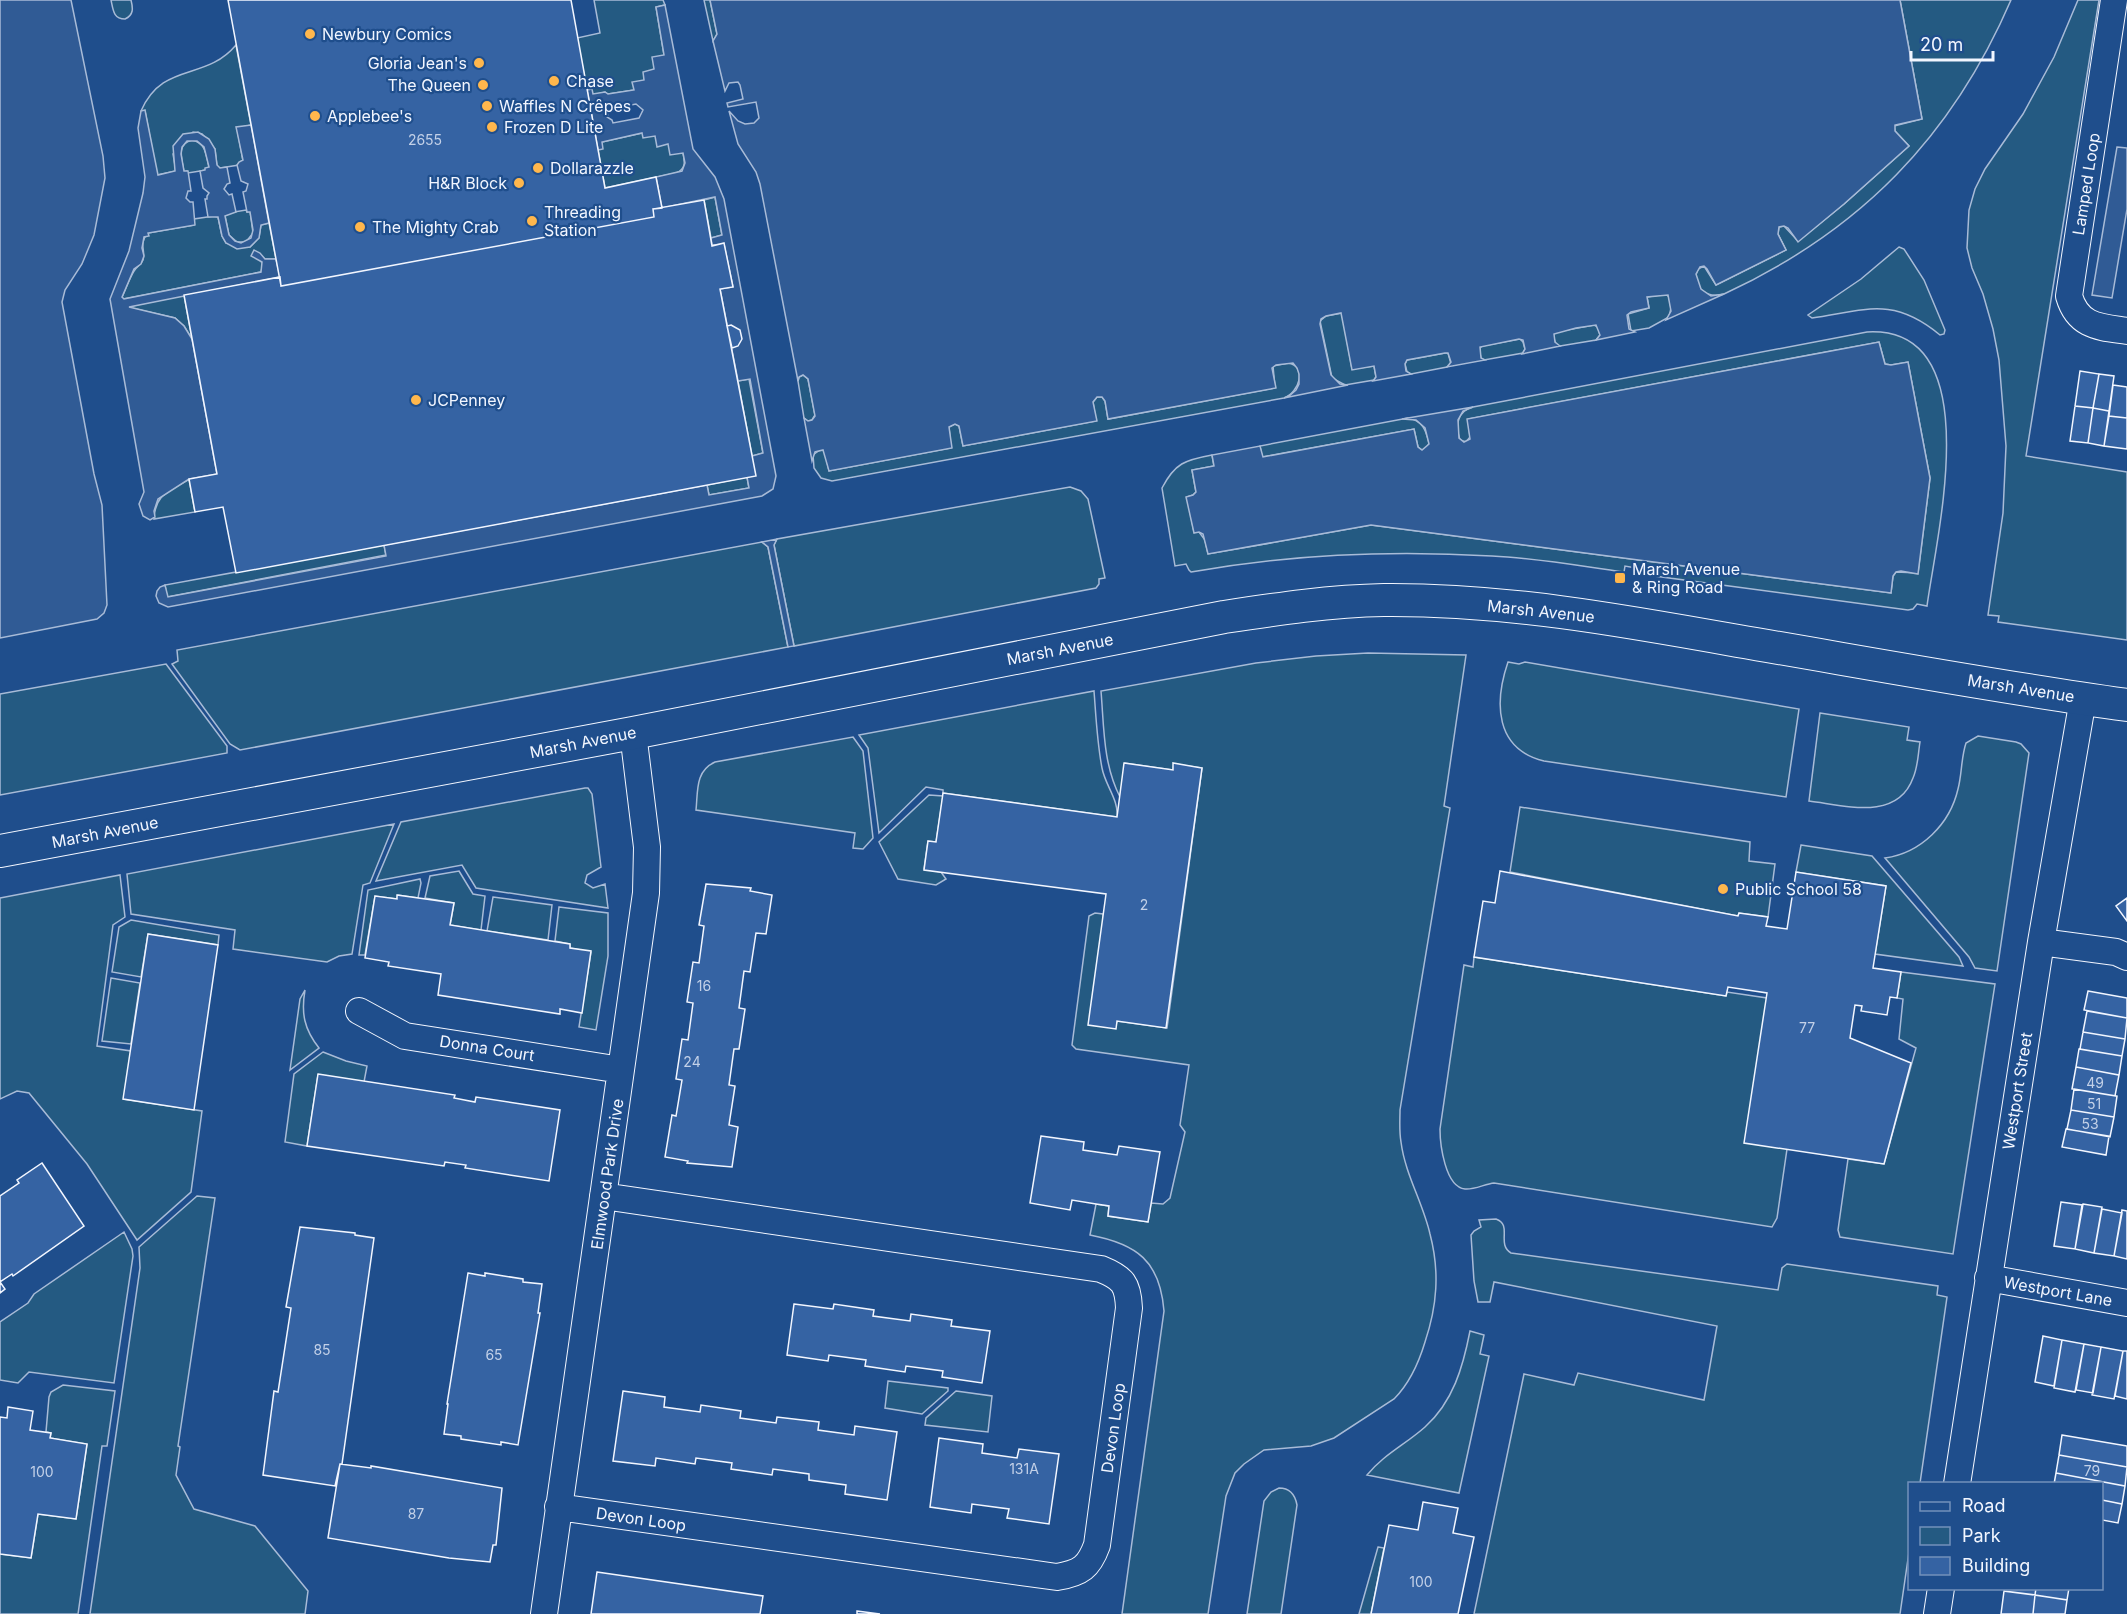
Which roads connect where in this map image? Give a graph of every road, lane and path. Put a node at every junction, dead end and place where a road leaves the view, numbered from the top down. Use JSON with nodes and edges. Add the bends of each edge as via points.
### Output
{"nodes":[{"id":1,"x":2114,"y":0,"type":"edge"},
{"id":2,"x":2127,"y":331,"type":"edge"},
{"id":3,"x":2083,"y":699,"type":"junction"},
{"id":4,"x":2127,"y":705,"type":"edge"},
{"id":5,"x":633,"y":733,"type":"junction"},
{"id":6,"x":0,"y":852,"type":"edge"},
{"id":7,"x":2041,"y":942,"type":"junction"},
{"id":8,"x":2127,"y":957,"type":"edge"},
{"id":9,"x":359,"y":1011,"type":"dead end"},
{"id":10,"x":621,"y":1070,"type":"junction"},
{"id":11,"x":603,"y":1196,"type":"junction"},
{"id":12,"x":1988,"y":1278,"type":"junction"},
{"id":13,"x":2127,"y":1303,"type":"edge"},
{"id":14,"x":1957,"y":1482,"type":"edge"},
{"id":15,"x":558,"y":1508,"type":"junction"},
{"id":16,"x":1941,"y":1590,"type":"edge"},
{"id":17,"x":544,"y":1614,"type":"edge"},
{"id":18,"x":1937,"y":1614,"type":"edge"}],
"edges":[{"from":1,"to":2,"type":"street","name":"Lamped Loop","via":[[2069,296],[2076,313],[2086,321]]},
{"from":3,"to":4,"type":"street","name":"Marsh Avenue"},
{"from":3,"to":5,"type":"street","name":"Marsh Avenue","via":[[1599,616],[1383,600],[1224,617]]},
{"from":3,"to":7,"type":"street","name":"Westport Street"},
{"from":5,"to":6,"type":"street","name":"Marsh Avenue"},
{"from":5,"to":10,"type":"street","name":"Elmwood Park Drive","via":[[647,847],[646,893]]},
{"from":7,"to":8,"type":"street","via":[[2116,952]]},
{"from":7,"to":12,"type":"street","name":"Westport Street"},
{"from":9,"to":10,"type":"street","name":"Donna Court","via":[[405,1036]]},
{"from":10,"to":11,"type":"street","name":"Elmwood Park Drive"},
{"from":11,"to":15,"type":"street","name":"Elmwood Park Drive"},
{"from":11,"to":15,"type":"street","name":"Devon Loop","via":[[1101,1269],[1113,1274],[1124,1282],[1129,1308],[1098,1545],[1083,1569],[1057,1577]]},
{"from":12,"to":13,"type":"street","name":"Westport Lane"},
{"from":12,"to":14,"type":"street","name":"Westport Street"},
{"from":15,"to":17,"type":"street","name":"Elmwood Park Drive"},
{"from":16,"to":18,"type":"street"}]}
